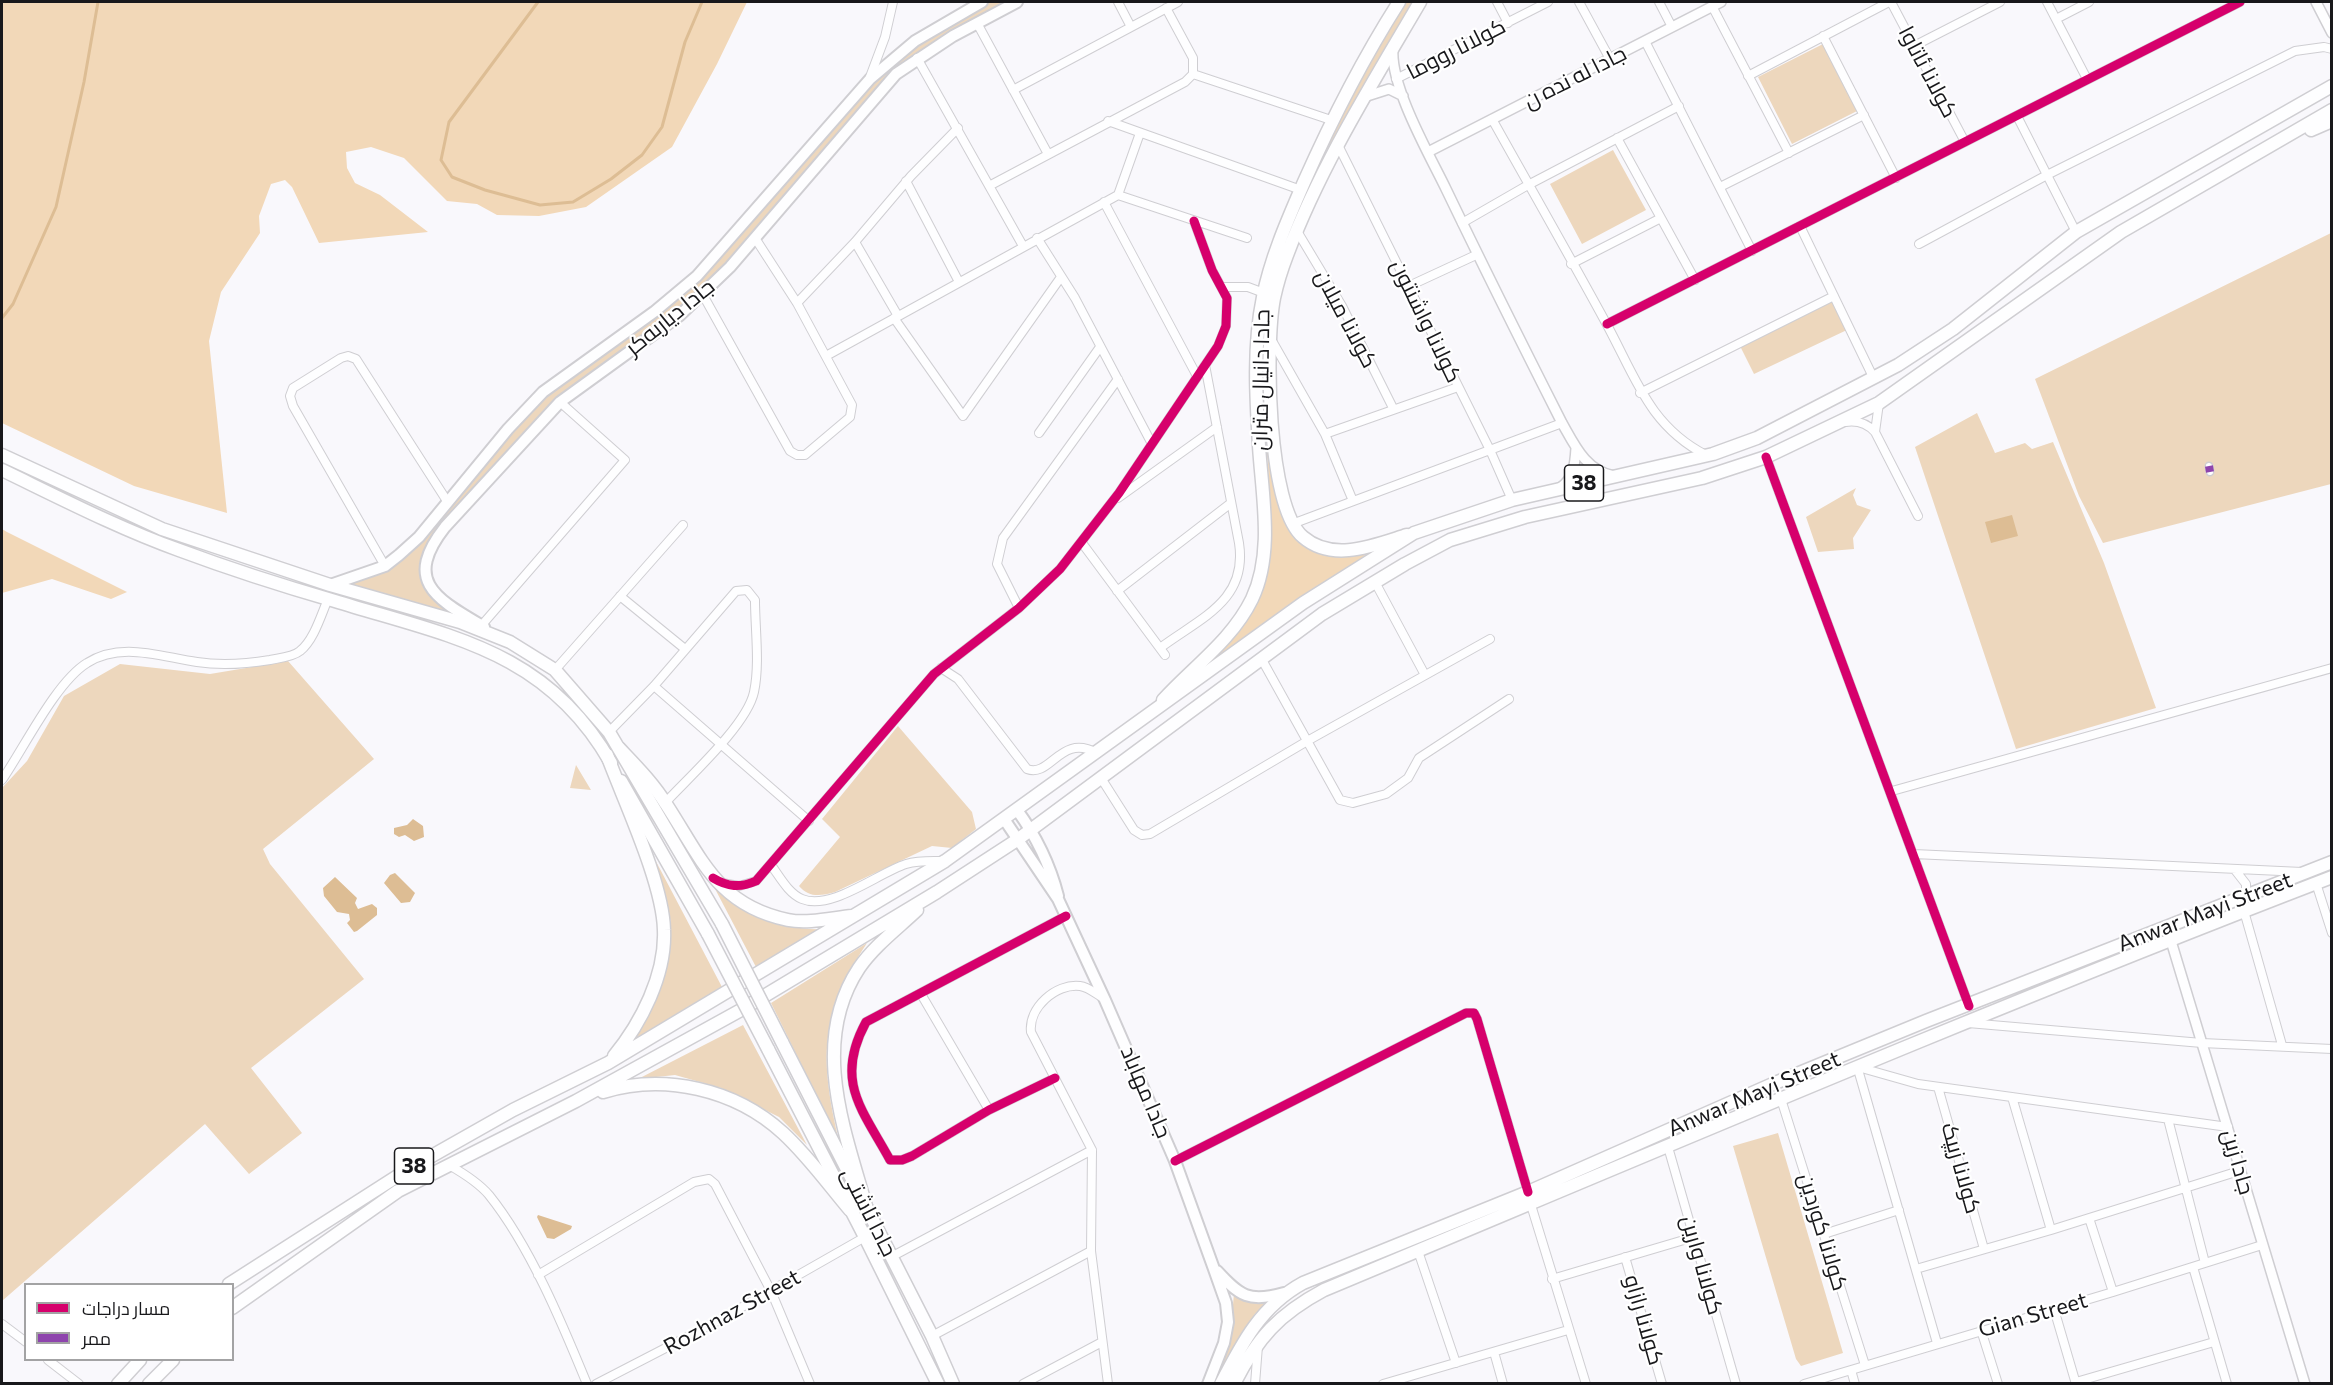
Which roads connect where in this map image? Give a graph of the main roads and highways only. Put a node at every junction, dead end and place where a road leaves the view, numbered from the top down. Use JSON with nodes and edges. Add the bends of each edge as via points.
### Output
{"nodes":[{"id":1,"x":982,"y":2,"type":"edge"},
{"id":2,"x":1017,"y":2,"type":"edge"},
{"id":3,"x":1399,"y":2,"type":"edge"},
{"id":4,"x":1420,"y":2,"type":"edge"},
{"id":5,"x":2331,"y":85,"type":"edge"},
{"id":6,"x":2331,"y":110,"type":"edge"},
{"id":7,"x":2331,"y":122,"type":"edge"},
{"id":8,"x":2269,"y":148,"type":"junction"},
{"id":9,"x":1264,"y":336,"type":"junction"},
{"id":10,"x":2,"y":455,"type":"edge"},
{"id":11,"x":476,"y":467,"type":"junction"},
{"id":12,"x":2,"y":470,"type":"edge"},
{"id":13,"x":489,"y":478,"type":"junction"},
{"id":14,"x":1414,"y":532,"type":"junction"},
{"id":15,"x":330,"y":585,"type":"junction"},
{"id":16,"x":510,"y":642,"type":"junction"},
{"id":17,"x":1151,"y":714,"type":"junction"},
{"id":18,"x":619,"y":748,"type":"junction"},
{"id":19,"x":607,"y":755,"type":"junction"},
{"id":20,"x":1017,"y":810,"type":"junction"},
{"id":21,"x":1004,"y":819,"type":"junction"},
{"id":22,"x":1031,"y":829,"type":"junction"},
{"id":23,"x":1017,"y":840,"type":"junction"},
{"id":24,"x":2331,"y":862,"type":"edge"},
{"id":25,"x":2331,"y":877,"type":"edge"},
{"id":26,"x":937,"y":892,"type":"junction"},
{"id":27,"x":1058,"y":899,"type":"junction"},
{"id":28,"x":856,"y":916,"type":"junction"},
{"id":29,"x":2087,"y":958,"type":"junction"},
{"id":30,"x":2093,"y":971,"type":"junction"},
{"id":31,"x":608,"y":1063,"type":"junction"},
{"id":32,"x":576,"y":1101,"type":"junction"},
{"id":33,"x":866,"y":1206,"type":"junction"},
{"id":34,"x":850,"y":1210,"type":"junction"},
{"id":35,"x":1214,"y":1269,"type":"junction"},
{"id":36,"x":230,"y":1283,"type":"edge"},
{"id":37,"x":1284,"y":1293,"type":"junction"},
{"id":38,"x":234,"y":1307,"type":"edge"},
{"id":39,"x":138,"y":1361,"type":"edge"},
{"id":40,"x":171,"y":1361,"type":"edge"},
{"id":41,"x":118,"y":1383,"type":"edge"},
{"id":42,"x":149,"y":1383,"type":"edge"},
{"id":43,"x":938,"y":1383,"type":"edge"},
{"id":44,"x":953,"y":1383,"type":"edge"},
{"id":45,"x":1208,"y":1383,"type":"edge"},
{"id":46,"x":1221,"y":1383,"type":"edge"},
{"id":47,"x":1234,"y":1383,"type":"edge"}],
"edges":[{"from":1,"to":11,"type":"main road","name":"جادا دیاربه‌كر","via":[[915,41],[870,79],[697,276],[543,392]]},
{"from":2,"to":13,"type":"main road","name":"جادا دیاربه‌كر","via":[[917,58],[896,74],[703,295],[560,402]]},
{"from":3,"to":9,"type":"main road","name":"جادا دانيال متران","via":[[1331,120],[1276,250],[1264,293]]},
{"from":4,"to":9,"type":"main road","name":"جادا دانيال متران","via":[[1337,143],[1298,231]]},
{"from":5,"to":14,"type":"main road","number":"38","via":[[2076,232],[1953,329],[1874,379],[1757,438],[1706,456],[1512,500]]},
{"from":6,"to":8,"type":"main road","number":"38"},
{"from":7,"to":8,"type":"main road"},
{"from":8,"to":22,"type":"main road","number":"38","via":[[2121,232],[1879,403],[1766,457],[1702,478],[1525,517],[1450,540],[1322,614]]},
{"from":9,"to":14,"type":"main road","name":"جادا دانيال متران","via":[[1274,447],[1282,497],[1292,524],[1303,538],[1328,549],[1356,550]]},
{"from":9,"to":17,"type":"main road","name":"جادا دانيال متران","via":[[1256,393],[1265,534],[1253,597],[1233,630]]},
{"from":10,"to":15,"type":"main road","via":[[162,529]]},
{"from":11,"to":13,"type":"main road"},
{"from":11,"to":15,"type":"main road","name":"جادا دیاربه‌كر","via":[[418,537],[385,566]]},
{"from":12,"to":19,"type":"main road","via":[[95,516],[179,550],[458,637],[498,655],[559,695]]},
{"from":13,"to":16,"type":"main road","name":"جادا دیاربه‌كر","via":[[431,545],[424,562],[426,578],[436,594]]},
{"from":14,"to":17,"type":"main road","number":"38","via":[[1303,603]]},
{"from":15,"to":16,"type":"main road","via":[[426,610]]},
{"from":16,"to":18,"type":"main road","via":[[555,670]]},
{"from":17,"to":20,"type":"main road","number":"38"},
{"from":18,"to":28,"type":"main road","via":[[665,803],[713,878],[735,898],[789,920]]},
{"from":18,"to":33,"type":"main road","name":"جادا ئاشتی","bridge":true,"via":[[722,924]]},
{"from":19,"to":31,"type":"main road","via":[[648,863],[664,929],[662,957],[648,1000],[632,1034]]},
{"from":19,"to":34,"type":"main road","name":"جادا ئاشتی","bridge":true,"via":[[708,934]]},
{"from":20,"to":21,"type":"main road","number":"38"},
{"from":20,"to":22,"type":"main road"},
{"from":21,"to":23,"type":"main road","name":"جادا مهاباد"},
{"from":21,"to":28,"type":"main road","number":"38"},
{"from":22,"to":23,"type":"main road","number":"38"},
{"from":22,"to":27,"type":"main road","via":[[1053,877]]},
{"from":23,"to":26,"type":"main road","number":"38"},
{"from":23,"to":27,"type":"main road","name":"جادا مهاباد"},
{"from":24,"to":29,"type":"main road","name":"Anwar Mayi Street"},
{"from":25,"to":30,"type":"main road","name":"Anwar Mayi Street"},
{"from":26,"to":32,"type":"main road","number":"38","via":[[741,1010]]},
{"from":26,"to":33,"type":"main road","via":[[860,968],[838,1015],[833,1064],[836,1094]]},
{"from":27,"to":35,"type":"main road","name":"جادا مهاباد","via":[[1175,1161]]},
{"from":28,"to":31,"type":"main road","number":"38"},
{"from":29,"to":30,"type":"main road"},
{"from":29,"to":37,"type":"main road","name":"Anwar Mayi Street","via":[[1775,1083],[1528,1192]]},
{"from":30,"to":47,"type":"main road","name":"Anwar Mayi Street","via":[[1324,1290],[1294,1306],[1259,1340]]},
{"from":31,"to":36,"type":"main road","number":"38","via":[[513,1110],[407,1170]]},
{"from":32,"to":34,"type":"main road","via":[[615,1088],[665,1084],[718,1095],[782,1133]]},
{"from":32,"to":38,"type":"main road","number":"38","via":[[398,1191]]},
{"from":33,"to":44,"type":"main road","name":"جادا ئاشتی"},
{"from":34,"to":43,"type":"main road","name":"جادا ئاشتی"},
{"from":35,"to":37,"type":"main road","via":[[1248,1297],[1262,1299]]},
{"from":35,"to":45,"type":"main road","name":"جادا مهاباد","via":[[1228,1322]]},
{"from":37,"to":46,"type":"main road","name":"Anwar Mayi Street","via":[[1245,1336]]},
{"from":39,"to":41,"type":"main road"},
{"from":40,"to":42,"type":"main road"}]}
